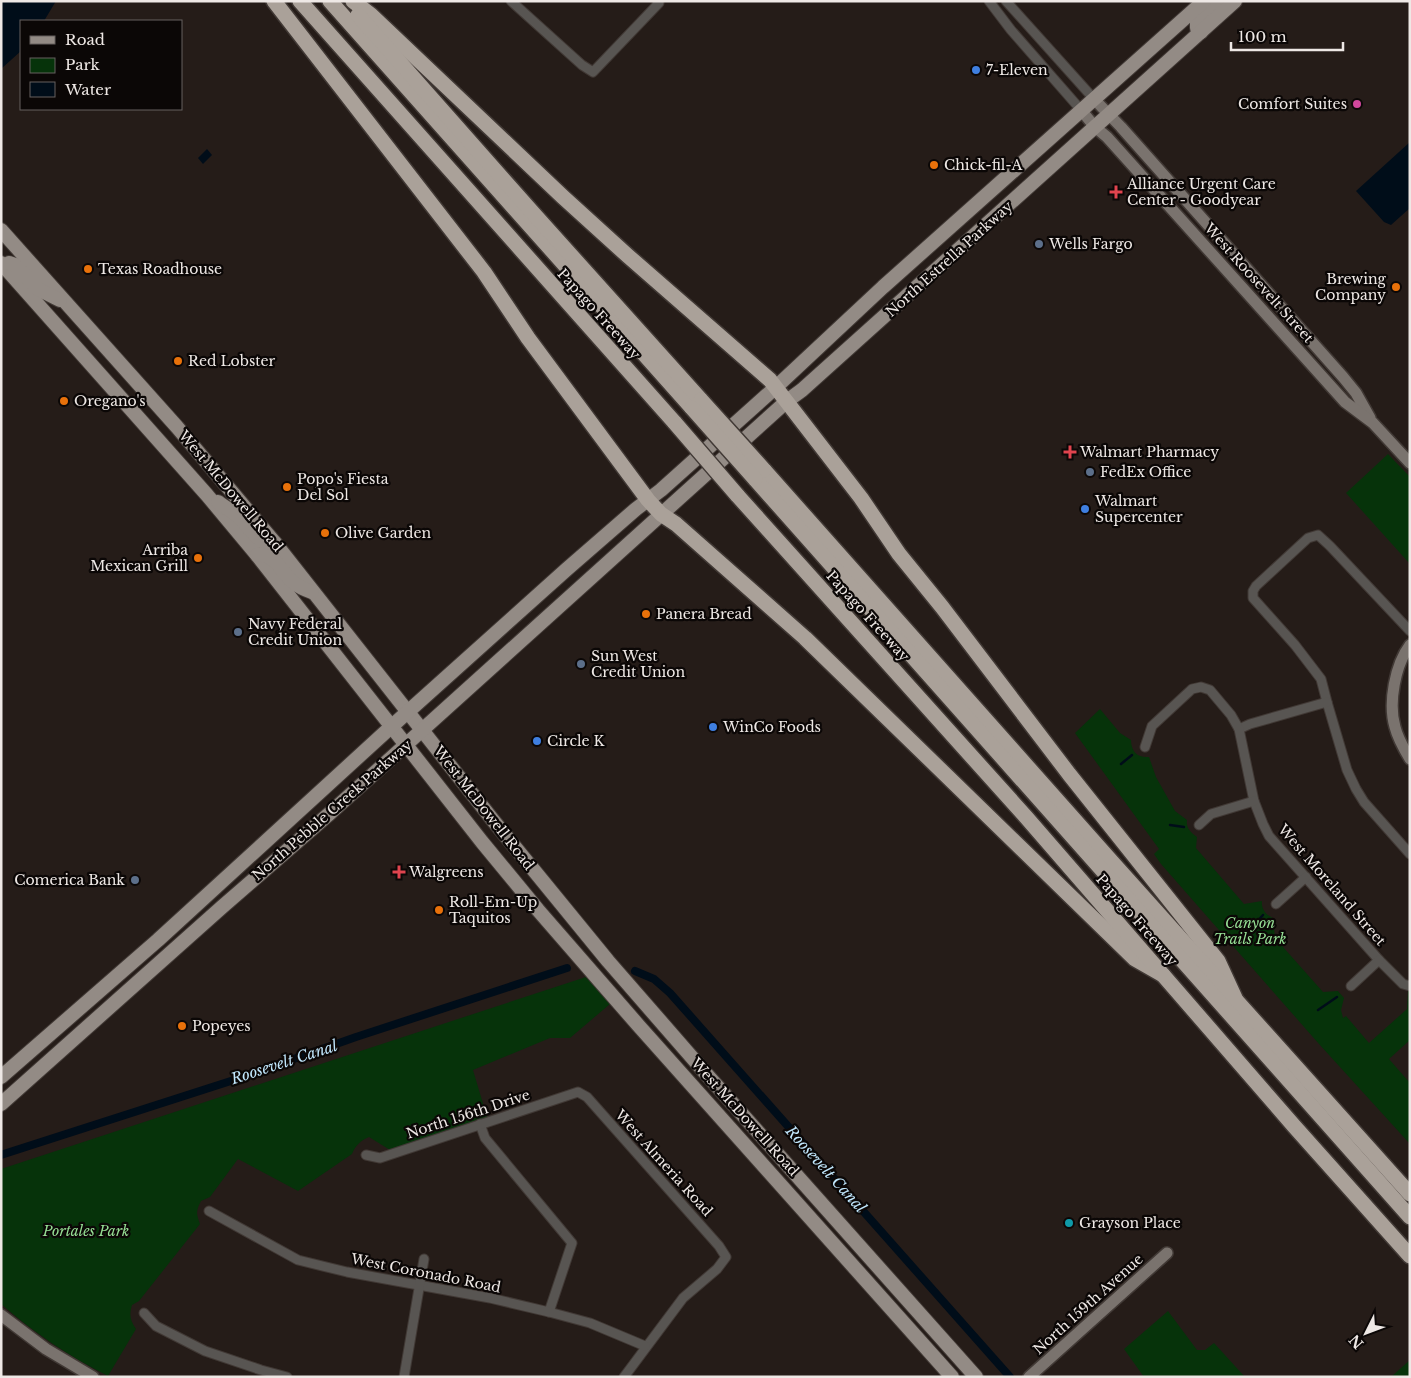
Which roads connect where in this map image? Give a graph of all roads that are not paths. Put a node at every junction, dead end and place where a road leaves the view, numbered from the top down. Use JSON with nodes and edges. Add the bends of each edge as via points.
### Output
{"nodes":[{"id":1,"x":274,"y":1,"type":"edge"},
{"id":2,"x":300,"y":1,"type":"edge"},
{"id":3,"x":330,"y":1,"type":"edge"},
{"id":4,"x":346,"y":1,"type":"edge"},
{"id":5,"x":353,"y":1,"type":"edge"},
{"id":6,"x":512,"y":1,"type":"edge"},
{"id":7,"x":989,"y":1,"type":"edge"},
{"id":8,"x":1006,"y":1,"type":"edge"},
{"id":9,"x":1204,"y":1,"type":"edge"},
{"id":10,"x":1217,"y":1,"type":"edge"},
{"id":11,"x":1235,"y":1,"type":"edge"},
{"id":12,"x":658,"y":2,"type":"edge"},
{"id":13,"x":1201,"y":32,"type":"junction"},
{"id":14,"x":1094,"y":99,"type":"junction"},
{"id":15,"x":1081,"y":110,"type":"junction"},
{"id":16,"x":1110,"y":115,"type":"junction"},
{"id":17,"x":1096,"y":127,"type":"junction"},
{"id":18,"x":1,"y":230,"type":"edge"},
{"id":19,"x":939,"y":238,"type":"junction"},
{"id":20,"x":958,"y":250,"type":"junction"},
{"id":21,"x":2,"y":264,"type":"edge"},
{"id":22,"x":67,"y":304,"type":"junction"},
{"id":23,"x":776,"y":387,"type":"junction"},
{"id":24,"x":786,"y":401,"type":"junction"},
{"id":25,"x":697,"y":404,"type":"junction"},
{"id":26,"x":1373,"y":423,"type":"junction"},
{"id":27,"x":1410,"y":463,"type":"edge"},
{"id":28,"x":760,"y":475,"type":"junction"},
{"id":29,"x":207,"y":495,"type":"junction"},
{"id":30,"x":648,"y":500,"type":"junction"},
{"id":31,"x":660,"y":514,"type":"junction"},
{"id":32,"x":276,"y":543,"type":"junction"},
{"id":33,"x":257,"y":556,"type":"junction"},
{"id":34,"x":317,"y":595,"type":"junction"},
{"id":35,"x":527,"y":605,"type":"junction"},
{"id":36,"x":1410,"y":631,"type":"edge"},
{"id":37,"x":1410,"y":646,"type":"edge"},
{"id":38,"x":513,"y":647,"type":"junction"},
{"id":39,"x":1327,"y":702,"type":"junction"},
{"id":40,"x":408,"y":712,"type":"junction"},
{"id":41,"x":392,"y":726,"type":"junction"},
{"id":42,"x":1239,"y":729,"type":"junction"},
{"id":43,"x":422,"y":730,"type":"junction"},
{"id":44,"x":406,"y":744,"type":"junction"},
{"id":45,"x":1145,"y":747,"type":"dead end"},
{"id":46,"x":1410,"y":759,"type":"edge"},
{"id":47,"x":1254,"y":801,"type":"junction"},
{"id":48,"x":1199,"y":825,"type":"dead end"},
{"id":49,"x":1410,"y":854,"type":"edge"},
{"id":50,"x":1306,"y":877,"type":"junction"},
{"id":51,"x":554,"y":895,"type":"junction"},
{"id":52,"x":1276,"y":904,"type":"dead end"},
{"id":53,"x":538,"y":910,"type":"junction"},
{"id":54,"x":1379,"y":960,"type":"junction"},
{"id":55,"x":1162,"y":975,"type":"junction"},
{"id":56,"x":1351,"y":986,"type":"dead end"},
{"id":57,"x":1410,"y":987,"type":"edge"},
{"id":58,"x":1235,"y":998,"type":"junction"},
{"id":59,"x":638,"y":1025,"type":"junction"},
{"id":60,"x":31,"y":1052,"type":"junction"},
{"id":61,"x":1,"y":1077,"type":"edge"},
{"id":62,"x":708,"y":1077,"type":"junction"},
{"id":63,"x":578,"y":1092,"type":"joint"},
{"id":64,"x":1,"y":1093,"type":"edge"},
{"id":65,"x":1,"y":1104,"type":"edge"},
{"id":66,"x":480,"y":1124,"type":"junction"},
{"id":67,"x":366,"y":1155,"type":"dead end"},
{"id":68,"x":1410,"y":1194,"type":"edge"},
{"id":69,"x":209,"y":1211,"type":"dead end"},
{"id":70,"x":1410,"y":1217,"type":"edge"},
{"id":71,"x":1393,"y":1237,"type":"junction"},
{"id":72,"x":1166,"y":1253,"type":"dead end"},
{"id":73,"x":1410,"y":1256,"type":"edge"},
{"id":74,"x":424,"y":1259,"type":"dead end"},
{"id":75,"x":1410,"y":1268,"type":"edge"},
{"id":76,"x":420,"y":1285,"type":"junction"},
{"id":77,"x":549,"y":1312,"type":"junction"},
{"id":78,"x":144,"y":1313,"type":"dead end"},
{"id":79,"x":1,"y":1315,"type":"edge"},
{"id":80,"x":645,"y":1346,"type":"junction"},
{"id":81,"x":93,"y":1377,"type":"edge"},
{"id":82,"x":287,"y":1377,"type":"edge"},
{"id":83,"x":404,"y":1377,"type":"edge"},
{"id":84,"x":624,"y":1377,"type":"edge"},
{"id":85,"x":952,"y":1377,"type":"edge"},
{"id":86,"x":976,"y":1377,"type":"edge"},
{"id":87,"x":1029,"y":1377,"type":"edge"}],
"edges":[{"from":1,"to":30,"type":"highway","via":[[484,272],[528,338]]},
{"from":2,"to":55,"type":"highway","name":"Papago Freeway","bridge":true,"via":[[1026,817]]},
{"from":3,"to":25,"type":"highway"},
{"from":4,"to":25,"type":"highway","name":"Papago Freeway"},
{"from":5,"to":23,"type":"highway","via":[[599,230]]},
{"from":6,"to":12,"type":"street","via":[[593,72]]},
{"from":7,"to":15,"type":"street","name":"West Roosevelt Street"},
{"from":8,"to":14,"type":"street","name":"West Roosevelt Street"},
{"from":9,"to":14,"type":"main road","name":"North Estrella Parkway"},
{"from":10,"to":13,"type":"main road","via":[[1197,20],[1197,28]]},
{"from":11,"to":13,"type":"main road","name":"North Estrella Parkway"},
{"from":13,"to":16,"type":"main road","name":"North Estrella Parkway"},
{"from":14,"to":15,"type":"main road","name":"North Estrella Parkway"},
{"from":14,"to":16,"type":"street","name":"West Roosevelt Street"},
{"from":15,"to":17,"type":"street","name":"West Roosevelt Street"},
{"from":15,"to":19,"type":"main road","name":"North Estrella Parkway"},
{"from":16,"to":17,"type":"main road","name":"North Estrella Parkway"},
{"from":16,"to":26,"type":"street","name":"West Roosevelt Street","via":[[1356,393]]},
{"from":17,"to":20,"type":"main road","name":"North Estrella Parkway"},
{"from":17,"to":26,"type":"street","name":"West Roosevelt Street","via":[[1345,402]]},
{"from":18,"to":22,"type":"main road","name":"West McDowell Road"},
{"from":19,"to":20,"type":"main road"},
{"from":19,"to":23,"type":"main road","name":"North Estrella Parkway"},
{"from":20,"to":24,"type":"main road","name":"North Estrella Parkway"},
{"from":21,"to":22,"type":"main road","via":[[15,265],[38,289]]},
{"from":21,"to":29,"type":"main road","name":"West McDowell Road"},
{"from":22,"to":32,"type":"main road","name":"West McDowell Road"},
{"from":23,"to":24,"type":"highway"},
{"from":23,"to":30,"type":"main road","name":"North Estrella Parkway"},
{"from":24,"to":31,"type":"main road","name":"North Estrella Parkway"},
{"from":24,"to":58,"type":"highway","via":[[862,498],[899,554],[1218,961]]},
{"from":25,"to":28,"type":"highway","name":"Papago Freeway","bridge":true},
{"from":26,"to":27,"type":"street","name":"West Roosevelt Street"},
{"from":28,"to":58,"type":"highway","name":"Papago Freeway"},
{"from":28,"to":70,"type":"highway"},
{"from":29,"to":32,"type":"main road","via":[[238,515],[260,540]]},
{"from":29,"to":33,"type":"main road","name":"West McDowell Road"},
{"from":30,"to":31,"type":"highway"},
{"from":30,"to":35,"type":"main road","name":"North Pebble Creek Parkway"},
{"from":31,"to":38,"type":"main road","name":"North Pebble Creek Parkway"},
{"from":31,"to":55,"type":"highway","via":[[684,531],[805,638],[1135,959]]},
{"from":32,"to":34,"type":"main road","name":"West McDowell Road"},
{"from":33,"to":34,"type":"main road","via":[[271,558],[294,583]]},
{"from":33,"to":41,"type":"main road","name":"West McDowell Road"},
{"from":34,"to":40,"type":"main road","name":"West McDowell Road"},
{"from":35,"to":38,"type":"main road","via":[[528,616],[510,634]]},
{"from":35,"to":40,"type":"main road","name":"North Pebble Creek Parkway"},
{"from":36,"to":39,"type":"street","via":[[1318,535],[1308,538],[1256,586],[1253,598],[1321,679]]},
{"from":37,"to":46,"type":"street","via":[[1402,659],[1393,695],[1394,725]]},
{"from":38,"to":43,"type":"main road","name":"North Pebble Creek Parkway"},
{"from":39,"to":42,"type":"street"},
{"from":39,"to":49,"type":"street","via":[[1347,770],[1356,789]]},
{"from":40,"to":41,"type":"main road","name":"North Pebble Creek Parkway"},
{"from":40,"to":43,"type":"main road","name":"West McDowell Road"},
{"from":41,"to":44,"type":"main road","name":"West McDowell Road"},
{"from":41,"to":60,"type":"main road","name":"North Pebble Creek Parkway"},
{"from":42,"to":45,"type":"street","name":"West Moreland Street","via":[[1210,690],[1201,687],[1192,690],[1152,726]]},
{"from":42,"to":47,"type":"street","name":"West Moreland Street"},
{"from":43,"to":44,"type":"main road","name":"North Pebble Creek Parkway"},
{"from":43,"to":51,"type":"main road","name":"West McDowell Road"},
{"from":44,"to":53,"type":"main road","name":"West McDowell Road"},
{"from":44,"to":65,"type":"main road","name":"North Pebble Creek Parkway"},
{"from":47,"to":48,"type":"street","via":[[1211,814]]},
{"from":47,"to":50,"type":"street","name":"West Moreland Street","via":[[1269,836]]},
{"from":50,"to":52,"type":"street"},
{"from":50,"to":54,"type":"street","name":"West Moreland Street"},
{"from":51,"to":53,"type":"main road"},
{"from":51,"to":62,"type":"main road","name":"West McDowell Road"},
{"from":53,"to":59,"type":"main road","name":"West McDowell Road"},
{"from":54,"to":56,"type":"street"},
{"from":54,"to":57,"type":"street","name":"West Moreland Street"},
{"from":55,"to":71,"type":"highway","name":"Papago Freeway"},
{"from":58,"to":68,"type":"highway","name":"Papago Freeway"},
{"from":59,"to":62,"type":"main road","via":[[652,1029],[693,1074],[700,1078]]},
{"from":59,"to":85,"type":"main road","name":"West McDowell Road"},
{"from":60,"to":61,"type":"main road","name":"North Pebble Creek Parkway"},
{"from":60,"to":64,"type":"main road","via":[[29,1068]]},
{"from":62,"to":86,"type":"main road","name":"West McDowell Road"},
{"from":63,"to":66,"type":"street","name":"North 156th Drive"},
{"from":63,"to":80,"type":"street","name":"West Almeria Road","via":[[587,1096],[726,1257],[717,1269],[682,1298]]},
{"from":66,"to":67,"type":"street","name":"North 156th Drive","via":[[380,1158]]},
{"from":66,"to":77,"type":"street","via":[[485,1138],[572,1243]]},
{"from":69,"to":76,"type":"street","name":"West Coronado Road","via":[[298,1260]]},
{"from":71,"to":73,"type":"highway","name":"Papago Freeway"},
{"from":71,"to":75,"type":"highway"},
{"from":72,"to":87,"type":"street","name":"North 159th Avenue"},
{"from":74,"to":76,"type":"street"},
{"from":76,"to":77,"type":"street","name":"West Coronado Road"},
{"from":76,"to":83,"type":"street"},
{"from":77,"to":80,"type":"street","name":"West Coronado Road","via":[[590,1323]]},
{"from":78,"to":82,"type":"street","via":[[156,1326],[205,1351]]},
{"from":79,"to":81,"type":"street","via":[[46,1349]]},
{"from":80,"to":84,"type":"street"}]}
